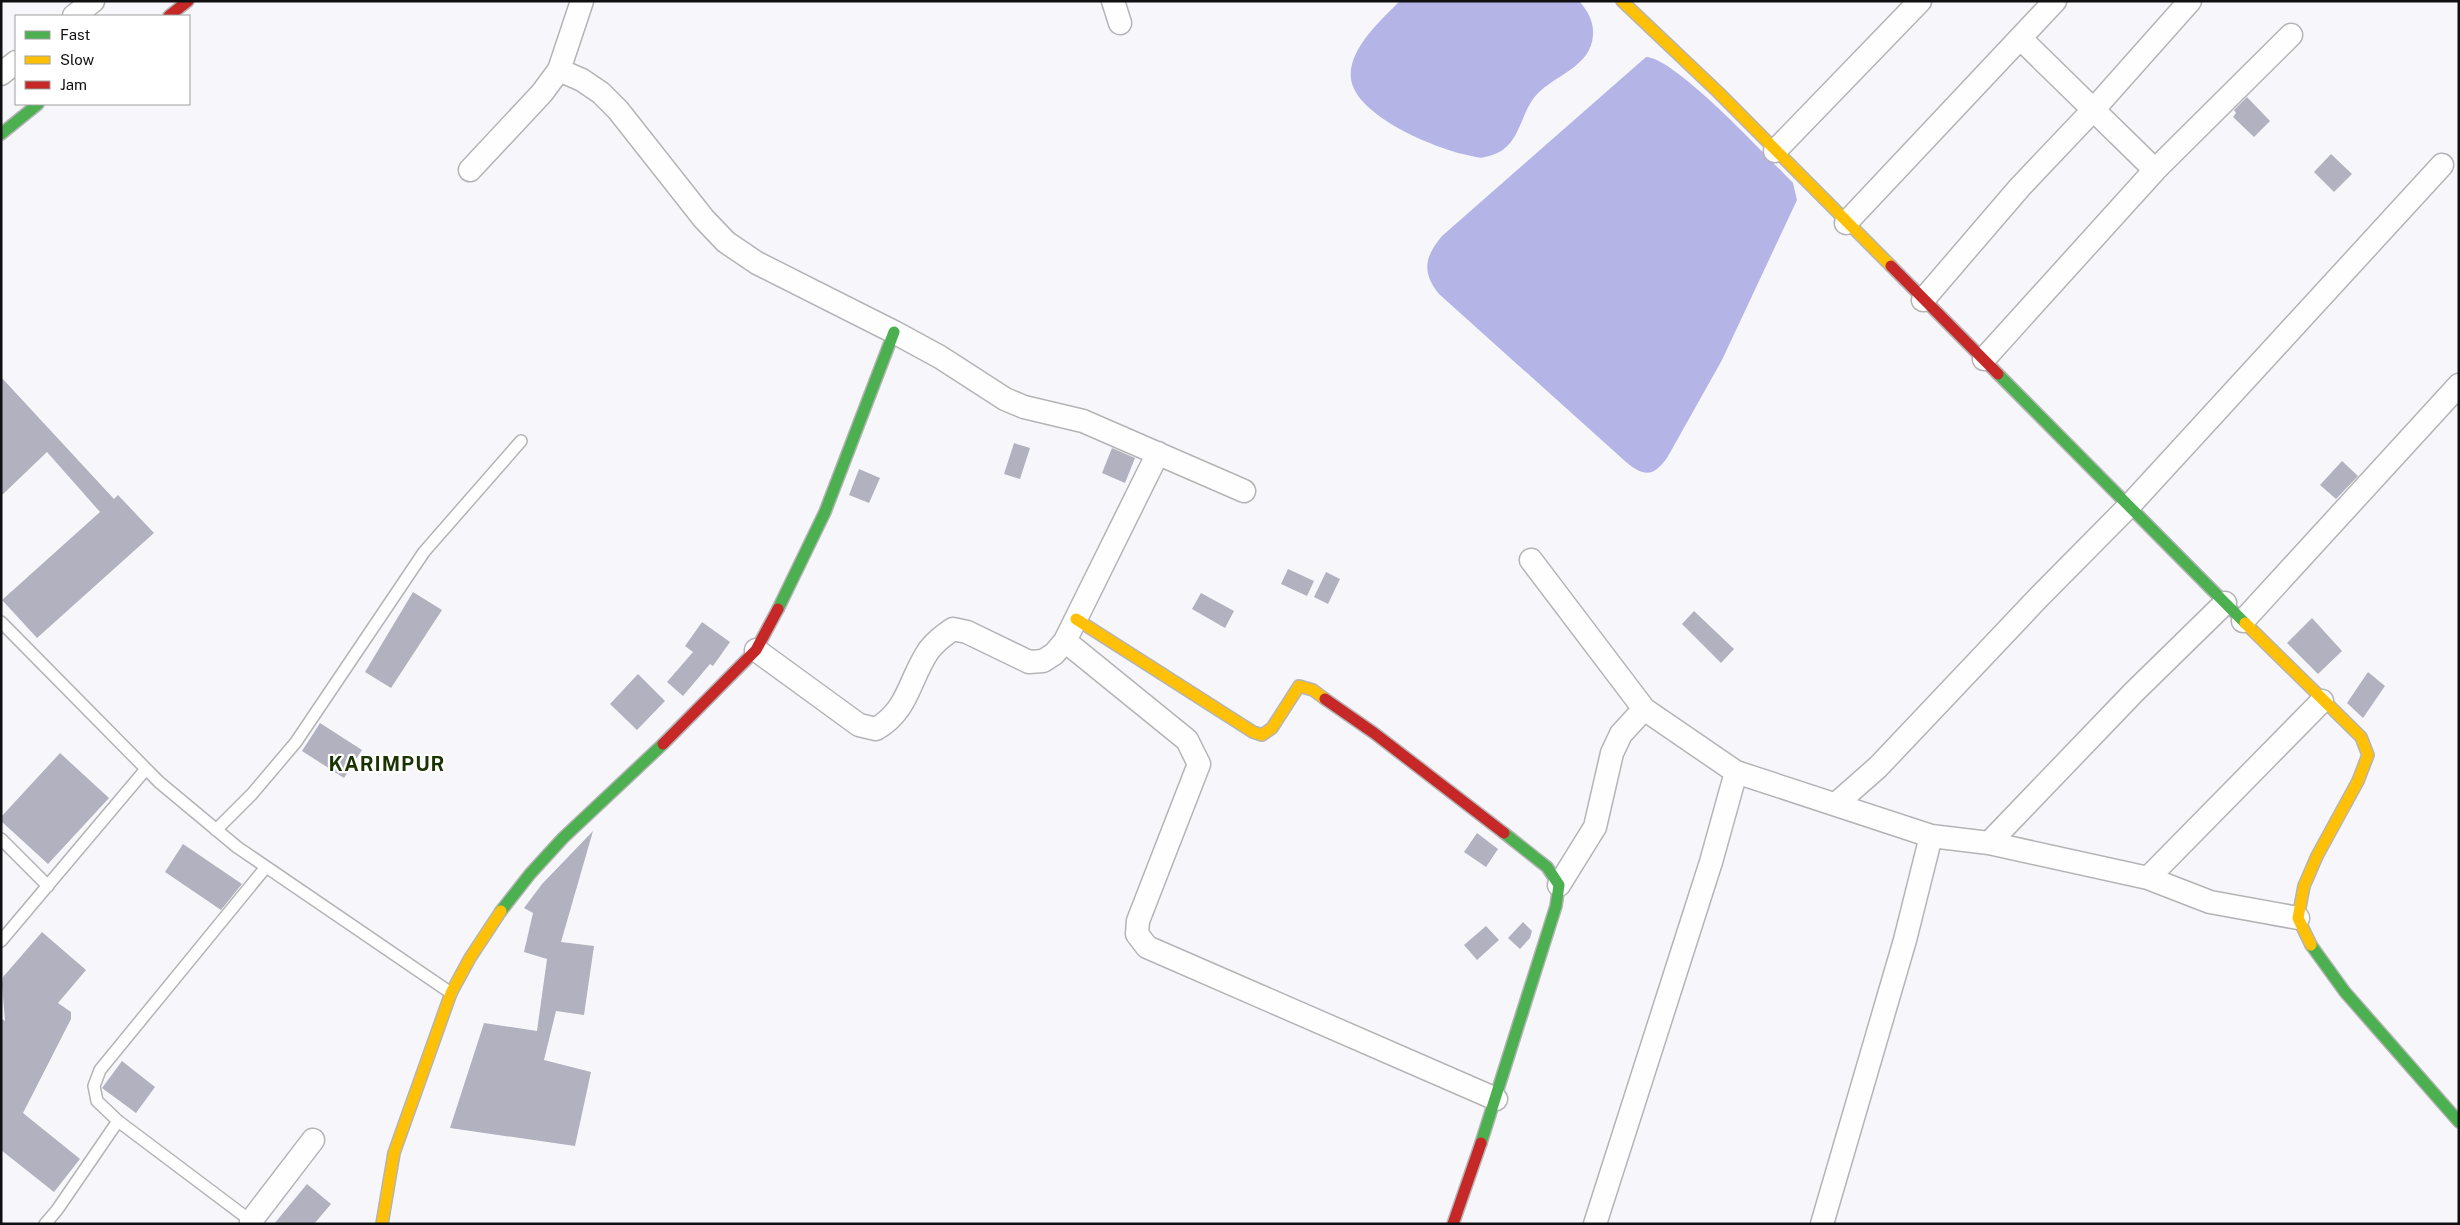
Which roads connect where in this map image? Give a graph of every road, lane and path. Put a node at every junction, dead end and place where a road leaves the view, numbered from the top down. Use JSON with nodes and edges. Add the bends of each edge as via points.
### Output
{"nodes":[{"id":1,"x":94,"y":1,"type":"edge"},
{"id":2,"x":188,"y":1,"type":"edge"},
{"id":3,"x":582,"y":1,"type":"edge"},
{"id":4,"x":1113,"y":1,"type":"edge"},
{"id":5,"x":1920,"y":1,"type":"edge"},
{"id":6,"x":2054,"y":1,"type":"edge"},
{"id":7,"x":2190,"y":1,"type":"edge"},
{"id":8,"x":1624,"y":2,"type":"edge"},
{"id":9,"x":75,"y":15,"type":"edge"},
{"id":10,"x":170,"y":15,"type":"edge"},
{"id":11,"x":1120,"y":23,"type":"dead end"},
{"id":12,"x":2291,"y":35,"type":"dead end"},
{"id":13,"x":2021,"y":39,"type":"junction"},
{"id":14,"x":15,"y":63,"type":"edge"},
{"id":15,"x":560,"y":70,"type":"junction"},
{"id":16,"x":1,"y":74,"type":"edge"},
{"id":17,"x":37,"y":105,"type":"edge"},
{"id":18,"x":2094,"y":110,"type":"junction"},
{"id":19,"x":1,"y":134,"type":"edge"},
{"id":20,"x":1775,"y":151,"type":"junction"},
{"id":21,"x":2442,"y":165,"type":"dead end"},
{"id":22,"x":470,"y":170,"type":"dead end"},
{"id":23,"x":2155,"y":170,"type":"junction"},
{"id":24,"x":1846,"y":223,"type":"junction"},
{"id":25,"x":1923,"y":300,"type":"junction"},
{"id":26,"x":894,"y":332,"type":"junction"},
{"id":27,"x":1984,"y":358,"type":"junction"},
{"id":28,"x":2459,"y":385,"type":"edge"},
{"id":29,"x":521,"y":441,"type":"dead end"},
{"id":30,"x":1158,"y":453,"type":"junction"},
{"id":31,"x":1244,"y":491,"type":"dead end"},
{"id":32,"x":2130,"y":505,"type":"junction"},
{"id":33,"x":1531,"y":560,"type":"dead end"},
{"id":34,"x":2225,"y":603,"type":"junction"},
{"id":35,"x":1076,"y":619,"type":"junction"},
{"id":36,"x":2243,"y":621,"type":"junction"},
{"id":37,"x":1,"y":622,"type":"edge"},
{"id":38,"x":1065,"y":641,"type":"junction"},
{"id":39,"x":756,"y":650,"type":"junction"},
{"id":40,"x":2322,"y":701,"type":"junction"},
{"id":41,"x":1644,"y":710,"type":"junction"},
{"id":42,"x":146,"y":769,"type":"junction"},
{"id":43,"x":1736,"y":772,"type":"junction"},
{"id":44,"x":1836,"y":804,"type":"junction"},
{"id":45,"x":216,"y":830,"type":"junction"},
{"id":46,"x":1931,"y":836,"type":"junction"},
{"id":47,"x":1,"y":839,"type":"edge"},
{"id":48,"x":1989,"y":843,"type":"junction"},
{"id":49,"x":266,"y":867,"type":"junction"},
{"id":50,"x":2148,"y":878,"type":"junction"},
{"id":51,"x":1559,"y":885,"type":"junction"},
{"id":52,"x":48,"y":886,"type":"junction"},
{"id":53,"x":2298,"y":918,"type":"junction"},
{"id":54,"x":1,"y":941,"type":"edge"},
{"id":55,"x":451,"y":993,"type":"junction"},
{"id":56,"x":1496,"y":1099,"type":"junction"},
{"id":57,"x":118,"y":1121,"type":"junction"},
{"id":58,"x":2459,"y":1122,"type":"edge"},
{"id":59,"x":313,"y":1140,"type":"dead end"},
{"id":60,"x":251,"y":1223,"type":"edge"},
{"id":61,"x":44,"y":1224,"type":"edge"},
{"id":62,"x":382,"y":1224,"type":"edge"},
{"id":63,"x":1453,"y":1224,"type":"edge"},
{"id":64,"x":1595,"y":1224,"type":"edge"},
{"id":65,"x":1822,"y":1224,"type":"edge"}],
"edges":[{"from":1,"to":9,"type":"street"},
{"from":2,"to":10,"type":"street"},
{"from":3,"to":15,"type":"street"},
{"from":4,"to":11,"type":"street"},
{"from":5,"to":20,"type":"street"},
{"from":6,"to":13,"type":"street"},
{"from":7,"to":18,"type":"street"},
{"from":8,"to":20,"type":"street"},
{"from":12,"to":23,"type":"street"},
{"from":13,"to":18,"type":"street"},
{"from":13,"to":24,"type":"street"},
{"from":14,"to":16,"type":"street"},
{"from":15,"to":22,"type":"street"},
{"from":15,"to":26,"type":"street","via":[[582,80],[612,104],[676,186],[726,242],[757,263]]},
{"from":17,"to":19,"type":"street"},
{"from":18,"to":23,"type":"street"},
{"from":18,"to":25,"type":"street","via":[[2020,187]]},
{"from":20,"to":24,"type":"street"},
{"from":21,"to":32,"type":"street"},
{"from":23,"to":27,"type":"street"},
{"from":24,"to":25,"type":"street"},
{"from":25,"to":27,"type":"street"},
{"from":26,"to":30,"type":"street","via":[[1005,399],[1024,407],[1083,420]]},
{"from":26,"to":39,"type":"street","via":[[825,512],[786,596]]},
{"from":27,"to":32,"type":"street"},
{"from":28,"to":36,"type":"street"},
{"from":29,"to":45,"type":"lane","via":[[424,552],[296,742]]},
{"from":30,"to":31,"type":"street"},
{"from":30,"to":35,"type":"street"},
{"from":32,"to":34,"type":"street"},
{"from":32,"to":44,"type":"street","via":[[1878,767]]},
{"from":33,"to":41,"type":"street"},
{"from":34,"to":36,"type":"street"},
{"from":34,"to":48,"type":"street"},
{"from":35,"to":38,"type":"street"},
{"from":35,"to":51,"type":"street","via":[[1262,735],[1272,728],[1299,686],[1313,690],[1497,827],[1547,867]]},
{"from":36,"to":40,"type":"street"},
{"from":37,"to":42,"type":"lane"},
{"from":38,"to":39,"type":"street","via":[[1054,654],[1042,661],[1029,662],[968,632],[952,629],[929,651],[894,716],[876,729],[859,725]]},
{"from":38,"to":56,"type":"street","via":[[1187,740],[1200,764],[1138,921],[1137,934],[1147,947]]},
{"from":39,"to":55,"type":"street","via":[[550,852],[498,917]]},
{"from":40,"to":50,"type":"street"},
{"from":40,"to":53,"type":"street","via":[[2362,737],[2368,755],[2358,782],[2307,878]]},
{"from":41,"to":43,"type":"street"},
{"from":41,"to":51,"type":"street","via":[[1622,734],[1612,753],[1595,827]]},
{"from":42,"to":45,"type":"lane"},
{"from":42,"to":52,"type":"lane"},
{"from":43,"to":44,"type":"street"},
{"from":43,"to":64,"type":"street","via":[[1708,871]]},
{"from":44,"to":46,"type":"street"},
{"from":45,"to":49,"type":"lane"},
{"from":46,"to":48,"type":"street"},
{"from":46,"to":65,"type":"street","via":[[1905,940]]},
{"from":47,"to":52,"type":"lane"},
{"from":48,"to":50,"type":"street"},
{"from":49,"to":55,"type":"lane"},
{"from":49,"to":57,"type":"lane","via":[[100,1070],[94,1086],[97,1101]]},
{"from":50,"to":53,"type":"street","via":[[2210,902]]},
{"from":51,"to":56,"type":"street","via":[[1556,906]]},
{"from":52,"to":54,"type":"lane"},
{"from":53,"to":58,"type":"street","via":[[2314,950],[2345,992]]},
{"from":55,"to":62,"type":"street","via":[[394,1153]]},
{"from":56,"to":63,"type":"street"},
{"from":57,"to":60,"type":"lane"},
{"from":57,"to":61,"type":"lane"},
{"from":59,"to":60,"type":"street"}]}
